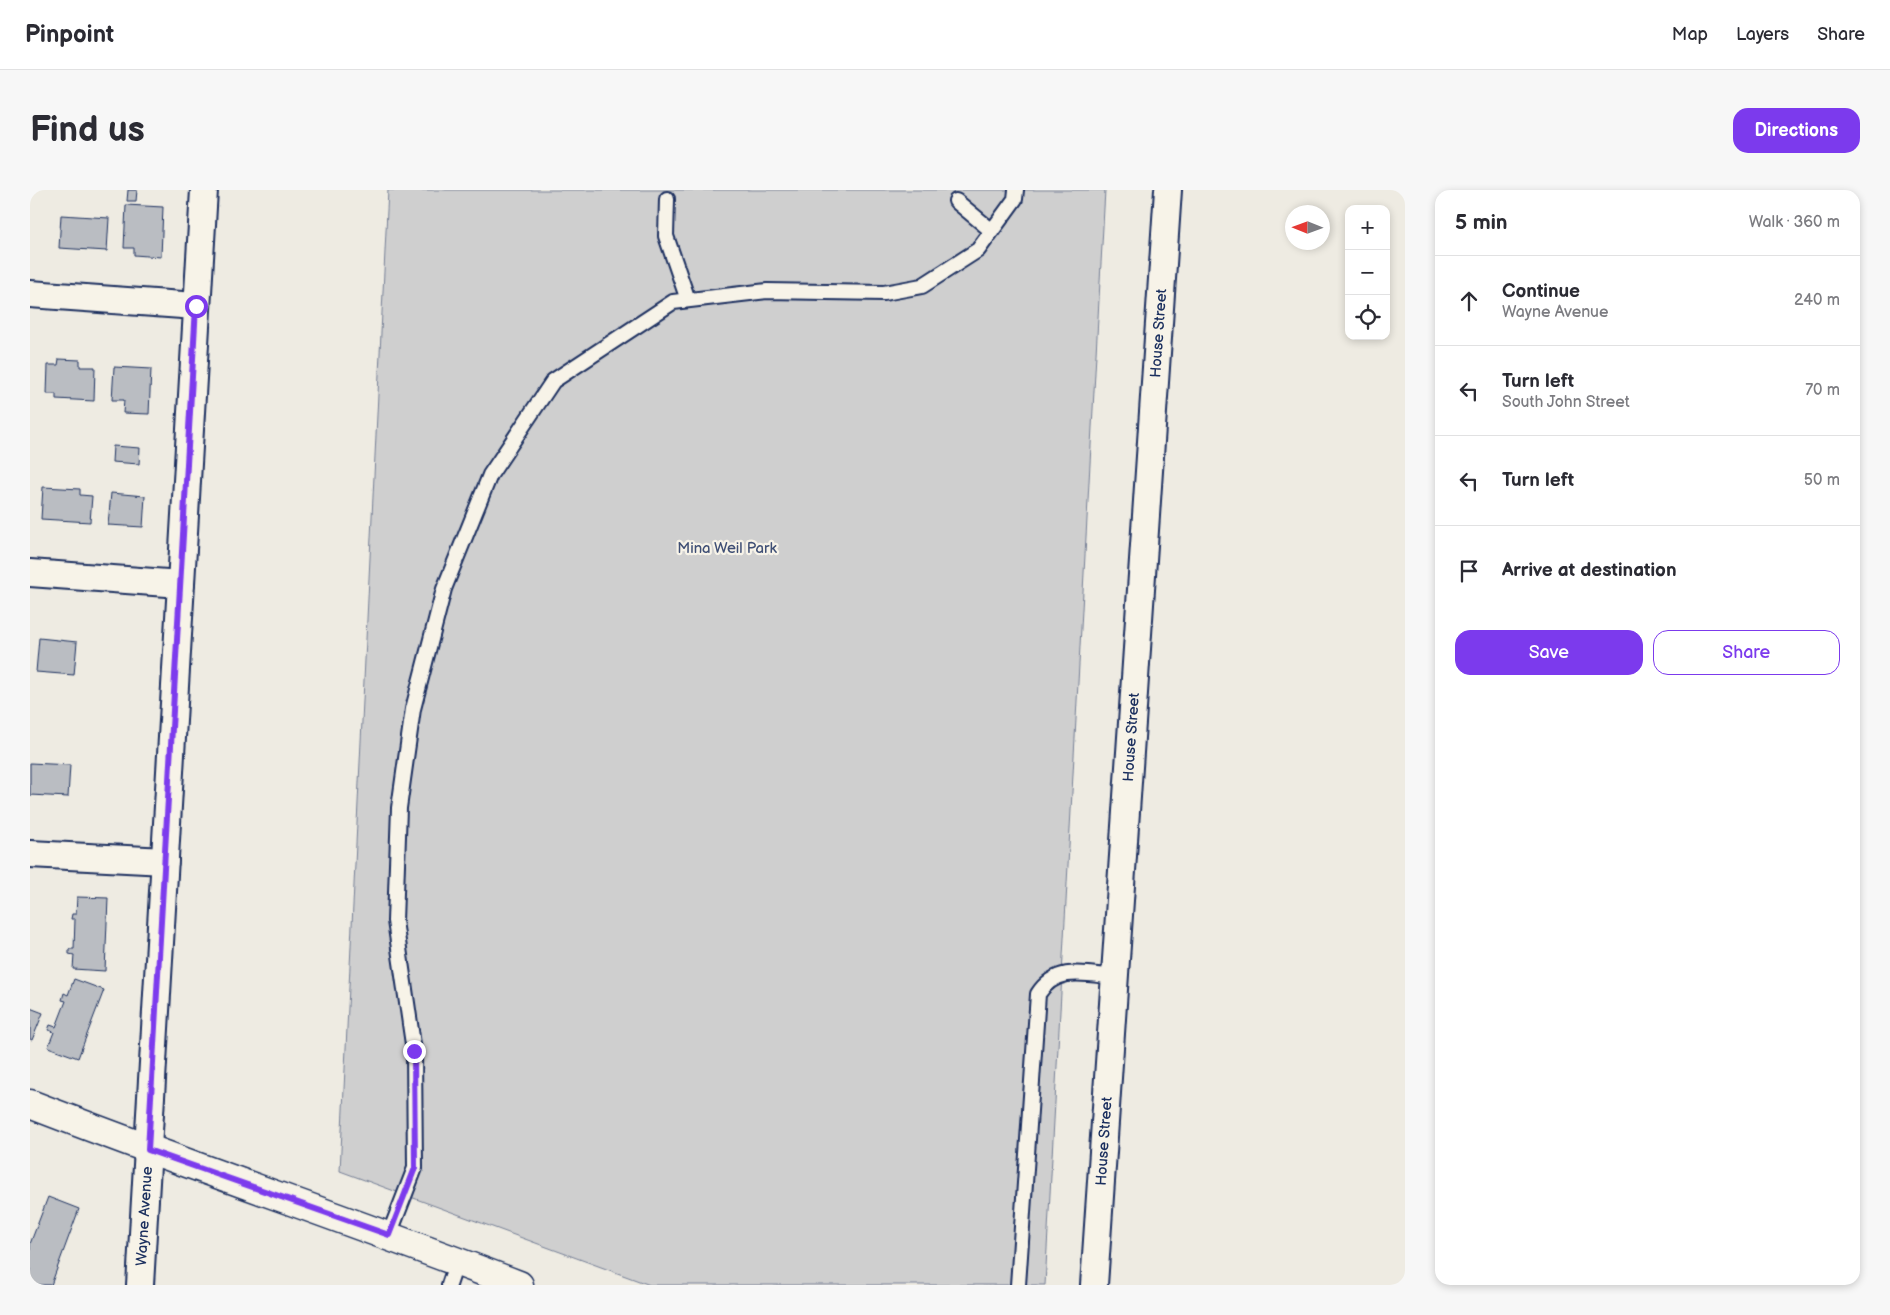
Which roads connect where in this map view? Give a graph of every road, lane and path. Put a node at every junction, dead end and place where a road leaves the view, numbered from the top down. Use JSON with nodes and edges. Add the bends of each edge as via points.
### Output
{"nodes":[{"id":1,"x":204,"y":190,"type":"edge"},
{"id":2,"x":1016,"y":190,"type":"edge"},
{"id":3,"x":1168,"y":190,"type":"edge"},
{"id":4,"x":668,"y":199,"type":"dead end"},
{"id":5,"x":956,"y":201,"type":"dead end"},
{"id":6,"x":992,"y":231,"type":"junction"},
{"id":7,"x":30,"y":294,"type":"edge"},
{"id":8,"x":688,"y":300,"type":"junction"},
{"id":9,"x":196,"y":306,"type":"junction"},
{"id":10,"x":30,"y":573,"type":"edge"},
{"id":11,"x":181,"y":584,"type":"junction"},
{"id":12,"x":30,"y":854,"type":"edge"},
{"id":13,"x":165,"y":861,"type":"junction"},
{"id":14,"x":1115,"y":977,"type":"junction"},
{"id":15,"x":30,"y":1104,"type":"edge"},
{"id":16,"x":148,"y":1150,"type":"junction"},
{"id":17,"x":389,"y":1235,"type":"junction"},
{"id":18,"x":453,"y":1273,"type":"edge"},
{"id":19,"x":140,"y":1285,"type":"edge"},
{"id":20,"x":519,"y":1285,"type":"edge"},
{"id":21,"x":1018,"y":1285,"type":"edge"},
{"id":22,"x":1094,"y":1285,"type":"edge"}],
"edges":[{"from":1,"to":9,"type":"street","name":"Wayne Avenue"},
{"from":2,"to":6,"type":"lane","via":[[1015,198]]},
{"from":3,"to":14,"type":"street","name":"House Street"},
{"from":4,"to":8,"type":"lane","via":[[666,236]]},
{"from":5,"to":6,"type":"lane"},
{"from":6,"to":8,"type":"lane","via":[[978,250],[922,286],[884,293],[767,291]]},
{"from":7,"to":9,"type":"street"},
{"from":8,"to":17,"type":"lane","via":[[673,302],[553,381],[490,475],[444,589],[413,709],[399,808],[395,921],[414,1051],[415,1168]]},
{"from":9,"to":11,"type":"street","name":"Wayne Avenue"},
{"from":10,"to":11,"type":"street"},
{"from":11,"to":13,"type":"street","name":"Wayne Avenue"},
{"from":12,"to":13,"type":"street"},
{"from":13,"to":16,"type":"street","name":"Wayne Avenue"},
{"from":14,"to":21,"type":"lane","via":[[1071,973],[1056,976],[1038,994]]},
{"from":14,"to":22,"type":"street","name":"House Street"},
{"from":15,"to":16,"type":"street"},
{"from":16,"to":17,"type":"street"},
{"from":16,"to":19,"type":"street","name":"Wayne Avenue"},
{"from":17,"to":18,"type":"street"},
{"from":18,"to":20,"type":"street"}]}
